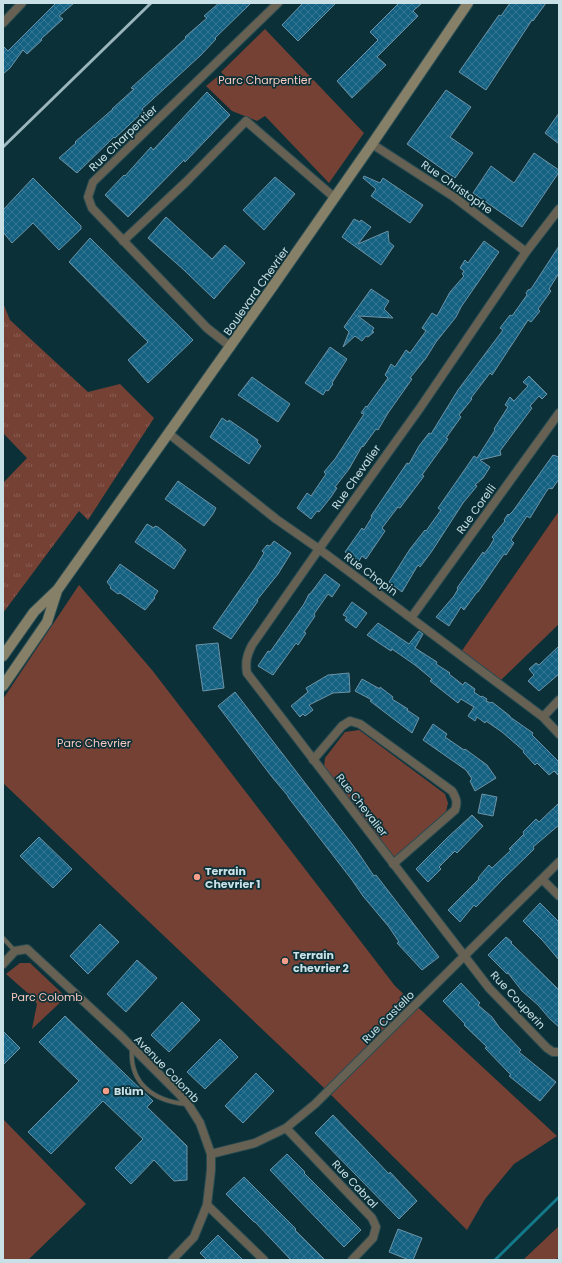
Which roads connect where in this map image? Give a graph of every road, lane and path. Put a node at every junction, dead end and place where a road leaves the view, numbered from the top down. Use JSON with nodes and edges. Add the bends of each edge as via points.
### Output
{"nodes":[{"id":1,"x":22,"y":3,"type":"edge"},
{"id":2,"x":278,"y":3,"type":"edge"},
{"id":3,"x":468,"y":3,"type":"edge"},
{"id":4,"x":3,"y":23,"type":"edge"},
{"id":5,"x":372,"y":144,"type":"junction"},
{"id":6,"x":335,"y":198,"type":"junction"},
{"id":7,"x":559,"y":209,"type":"edge"},
{"id":8,"x":123,"y":241,"type":"junction"},
{"id":9,"x":526,"y":252,"type":"junction"},
{"id":10,"x":231,"y":347,"type":"junction"},
{"id":11,"x":559,"y":413,"type":"edge"},
{"id":12,"x":168,"y":434,"type":"junction"},
{"id":13,"x":319,"y":549,"type":"junction"},
{"id":14,"x":58,"y":589,"type":"junction"},
{"id":15,"x":411,"y":618,"type":"junction"},
{"id":16,"x":3,"y":656,"type":"edge"},
{"id":17,"x":3,"y":686,"type":"edge"},
{"id":18,"x":559,"y":700,"type":"edge"},
{"id":19,"x":543,"y":717,"type":"junction"},
{"id":20,"x":559,"y":734,"type":"edge"},
{"id":21,"x":313,"y":760,"type":"junction"},
{"id":22,"x":559,"y":862,"type":"edge"},
{"id":23,"x":393,"y":864,"type":"junction"},
{"id":24,"x":542,"y":879,"type":"junction"},
{"id":25,"x":559,"y":896,"type":"edge"},
{"id":26,"x":3,"y":938,"type":"edge"},
{"id":27,"x":15,"y":951,"type":"junction"},
{"id":28,"x":465,"y":956,"type":"junction"},
{"id":29,"x":3,"y":964,"type":"edge"},
{"id":30,"x":132,"y":1047,"type":"junction"},
{"id":31,"x":559,"y":1052,"type":"edge"},
{"id":32,"x":188,"y":1104,"type":"junction"},
{"id":33,"x":286,"y":1128,"type":"junction"},
{"id":34,"x":211,"y":1154,"type":"junction"},
{"id":35,"x":207,"y":1205,"type":"junction"},
{"id":36,"x":172,"y":1260,"type":"edge"},
{"id":37,"x":264,"y":1260,"type":"edge"},
{"id":38,"x":352,"y":1260,"type":"edge"}],
"edges":[{"from":1,"to":4,"type":"street"},
{"from":2,"to":8,"type":"street","name":"Rue Charpentier","via":[[93,182],[88,197],[92,208]]},
{"from":3,"to":5,"type":"street","name":"Boulevard Chevrier"},
{"from":5,"to":6,"type":"street","name":"Boulevard Chevrier"},
{"from":5,"to":9,"type":"street","name":"Rue Christophe","via":[[454,197]]},
{"from":6,"to":8,"type":"street","via":[[246,121]]},
{"from":6,"to":10,"type":"street","name":"Boulevard Chevrier"},
{"from":7,"to":9,"type":"street","name":"Rue Chevalier"},
{"from":8,"to":10,"type":"street","name":"Rue Charpentier","via":[[207,328]]},
{"from":9,"to":13,"type":"street","name":"Rue Chevalier","via":[[420,408]]},
{"from":10,"to":12,"type":"street","name":"Boulevard Chevrier"},
{"from":11,"to":15,"type":"street","name":"Rue Corelli"},
{"from":12,"to":13,"type":"street","name":"Rue Chopin","via":[[276,519]]},
{"from":12,"to":14,"type":"street","name":"Boulevard Chevrier"},
{"from":13,"to":15,"type":"street","name":"Rue Chopin"},
{"from":13,"to":21,"type":"street","name":"Rue Chevalier","via":[[252,645],[245,664],[247,673]]},
{"from":14,"to":16,"type":"street","name":"Boulevard Chevrier","via":[[34,612]]},
{"from":14,"to":17,"type":"street","name":"Boulevard Chevrier","via":[[47,622]]},
{"from":15,"to":19,"type":"street","name":"Rue Chopin"},
{"from":18,"to":19,"type":"street"},
{"from":19,"to":20,"type":"street","name":"Rue Chopin"},
{"from":21,"to":23,"type":"street","name":"Rue Chevalier"},
{"from":21,"to":23,"type":"street","via":[[342,726],[350,721],[360,724],[452,791],[456,798],[455,810]]},
{"from":22,"to":24,"type":"street","name":"Rue Castello"},
{"from":23,"to":28,"type":"street","name":"Rue Chevalier"},
{"from":24,"to":25,"type":"street"},
{"from":24,"to":28,"type":"street","name":"Rue Castello"},
{"from":26,"to":27,"type":"lane"},
{"from":27,"to":29,"type":"street"},
{"from":27,"to":30,"type":"street","name":"Avenue Colomb","via":[[27,949]]},
{"from":28,"to":31,"type":"street","name":"Rue Couperin","via":[[496,996],[547,1048]]},
{"from":28,"to":33,"type":"street","name":"Rue Castello","via":[[315,1104]]},
{"from":30,"to":32,"type":"street","name":"Avenue Colomb"},
{"from":30,"to":32,"type":"lane","via":[[131,1058],[136,1078],[163,1099]]},
{"from":32,"to":34,"type":"street","name":"Avenue Colomb","via":[[200,1123]]},
{"from":33,"to":34,"type":"street","name":"Rue Castello","via":[[255,1143]]},
{"from":33,"to":38,"type":"street","name":"Rue Cabral","via":[[372,1218],[376,1227],[373,1238]]},
{"from":34,"to":35,"type":"street","name":"Avenue Colomb"},
{"from":35,"to":36,"type":"street","name":"Avenue Colomb","via":[[194,1237]]},
{"from":35,"to":37,"type":"street"}]}
